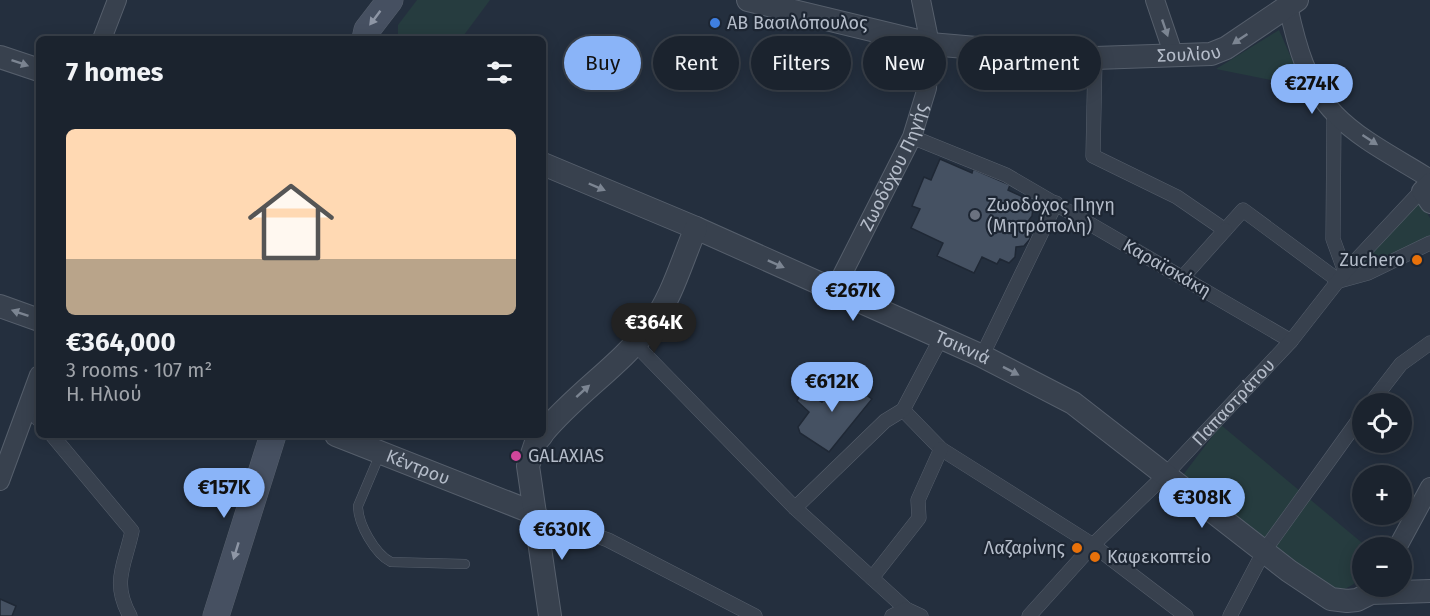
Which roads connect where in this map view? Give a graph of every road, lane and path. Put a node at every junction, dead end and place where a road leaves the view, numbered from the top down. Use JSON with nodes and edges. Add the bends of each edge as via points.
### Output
{"nodes":[{"id":1,"x":117,"y":0,"type":"edge"},
{"id":2,"x":390,"y":0,"type":"edge"},
{"id":3,"x":748,"y":0,"type":"edge"},
{"id":4,"x":921,"y":0,"type":"edge"},
{"id":5,"x":1155,"y":0,"type":"edge"},
{"id":6,"x":1293,"y":3,"type":"edge"},
{"id":7,"x":103,"y":36,"type":"edge"},
{"id":8,"x":366,"y":36,"type":"edge"},
{"id":9,"x":897,"y":36,"type":"edge"},
{"id":10,"x":928,"y":36,"type":"edge"},
{"id":11,"x":1174,"y":56,"type":"junction"},
{"id":12,"x":0,"y":57,"type":"edge"},
{"id":13,"x":1101,"y":58,"type":"edge"},
{"id":14,"x":36,"y":69,"type":"edge"},
{"id":15,"x":926,"y":90,"type":"edge"},
{"id":16,"x":1094,"y":90,"type":"edge"},
{"id":17,"x":1334,"y":114,"type":"junction"},
{"id":18,"x":912,"y":137,"type":"junction"},
{"id":19,"x":546,"y":165,"type":"edge"},
{"id":20,"x":1428,"y":189,"type":"edge"},
{"id":21,"x":1056,"y":203,"type":"junction"},
{"id":22,"x":696,"y":228,"type":"junction"},
{"id":23,"x":1225,"y":230,"type":"junction"},
{"id":24,"x":1430,"y":243,"type":"edge"},
{"id":25,"x":1183,"y":277,"type":"junction"},
{"id":26,"x":1342,"y":277,"type":"junction"},
{"id":27,"x":834,"y":291,"type":"junction"},
{"id":28,"x":0,"y":306,"type":"edge"},
{"id":29,"x":36,"y":319,"type":"edge"},
{"id":30,"x":940,"y":340,"type":"junction"},
{"id":31,"x":1290,"y":341,"type":"junction"},
{"id":32,"x":635,"y":344,"type":"junction"},
{"id":33,"x":1430,"y":344,"type":"edge"},
{"id":34,"x":982,"y":356,"type":"junction"},
{"id":35,"x":1379,"y":393,"type":"edge"},
{"id":36,"x":36,"y":394,"type":"edge"},
{"id":37,"x":903,"y":410,"type":"junction"},
{"id":38,"x":33,"y":413,"type":"edge"},
{"id":39,"x":1352,"y":428,"type":"edge"},
{"id":40,"x":546,"y":430,"type":"edge"},
{"id":41,"x":54,"y":438,"type":"edge"},
{"id":42,"x":272,"y":438,"type":"edge"},
{"id":43,"x":343,"y":438,"type":"edge"},
{"id":44,"x":539,"y":438,"type":"edge"},
{"id":45,"x":941,"y":449,"type":"junction"},
{"id":46,"x":380,"y":454,"type":"junction"},
{"id":47,"x":1166,"y":474,"type":"junction"},
{"id":48,"x":0,"y":481,"type":"edge"},
{"id":49,"x":1430,"y":487,"type":"edge"},
{"id":50,"x":795,"y":508,"type":"junction"},
{"id":51,"x":534,"y":513,"type":"junction"},
{"id":52,"x":1403,"y":537,"type":"edge"},
{"id":53,"x":1093,"y":545,"type":"junction"},
{"id":54,"x":1264,"y":551,"type":"junction"},
{"id":55,"x":465,"y":564,"type":"dead end"},
{"id":56,"x":872,"y":578,"type":"junction"},
{"id":57,"x":1412,"y":591,"type":"edge"},
{"id":58,"x":1430,"y":591,"type":"edge"},
{"id":59,"x":1361,"y":597,"type":"edge"},
{"id":60,"x":1370,"y":597,"type":"edge"},
{"id":61,"x":1337,"y":608,"type":"edge"},
{"id":62,"x":906,"y":609,"type":"junction"},
{"id":63,"x":130,"y":616,"type":"edge"},
{"id":64,"x":216,"y":616,"type":"edge"},
{"id":65,"x":550,"y":616,"type":"edge"},
{"id":66,"x":755,"y":616,"type":"edge"},
{"id":67,"x":892,"y":616,"type":"edge"},
{"id":68,"x":921,"y":616,"type":"edge"},
{"id":69,"x":1029,"y":616,"type":"edge"},
{"id":70,"x":1186,"y":616,"type":"edge"},
{"id":71,"x":1230,"y":616,"type":"edge"},
{"id":72,"x":1363,"y":616,"type":"edge"}],
"edges":[{"from":1,"to":7,"type":"street"},
{"from":2,"to":8,"type":"main road","one_way":true},
{"from":3,"to":9,"type":"street","name":"Σουλίου"},
{"from":4,"to":10,"type":"street","name":"Ζωοδόχου Πηγής"},
{"from":5,"to":11,"type":"street","one_way":true},
{"from":6,"to":11,"type":"street","name":"Σουλίου","one_way":true,"via":[[1226,48],[1211,54]]},
{"from":6,"to":17,"type":"street","via":[[1296,41],[1312,81]]},
{"from":11,"to":13,"type":"street","name":"Σουλίου"},
{"from":12,"to":14,"type":"street","one_way":true},
{"from":15,"to":18,"type":"street","name":"Ζωοδόχου Πηγής"},
{"from":16,"to":23,"type":"street","via":[[1093,156],[1177,197]]},
{"from":17,"to":20,"type":"street","one_way":true},
{"from":17,"to":26,"type":"street","via":[[1333,239]]},
{"from":18,"to":21,"type":"street","name":"Καραϊσκάκη","via":[[1006,175]]},
{"from":18,"to":27,"type":"street","name":"Ζωοδόχου Πηγής"},
{"from":19,"to":22,"type":"street","name":"Τσικνιά","one_way":true},
{"from":20,"to":26,"type":"street","name":"Παπαστράτου"},
{"from":21,"to":25,"type":"street","name":"Καραϊσκάκη"},
{"from":21,"to":34,"type":"street"},
{"from":22,"to":27,"type":"street","name":"Τσικνιά","one_way":true},
{"from":22,"to":32,"type":"street","via":[[664,304]]},
{"from":23,"to":25,"type":"street"},
{"from":23,"to":26,"type":"street","via":[[1243,210]]},
{"from":24,"to":26,"type":"street","via":[[1368,273]]},
{"from":25,"to":31,"type":"street","name":"Καραϊσκάκη"},
{"from":26,"to":31,"type":"street","name":"Παπαστράτου"},
{"from":27,"to":30,"type":"street","name":"Τσικνιά"},
{"from":29,"to":28,"type":"street","one_way":true},
{"from":30,"to":34,"type":"street","name":"Τσικνιά"},
{"from":30,"to":37,"type":"street"},
{"from":31,"to":47,"type":"street","name":"Παπαστράτου"},
{"from":40,"to":32,"type":"street","one_way":true},
{"from":32,"to":50,"type":"street"},
{"from":33,"to":35,"type":"street","via":[[1401,364]]},
{"from":34,"to":47,"type":"street","name":"Τσικνιά","one_way":true,"via":[[1073,403]]},
{"from":36,"to":38,"type":"street"},
{"from":37,"to":45,"type":"street"},
{"from":37,"to":50,"type":"street","via":[[885,421]]},
{"from":38,"to":48,"type":"street"},
{"from":39,"to":54,"type":"street"},
{"from":41,"to":63,"type":"street","via":[[132,531],[118,583]]},
{"from":42,"to":64,"type":"main road","one_way":true},
{"from":43,"to":46,"type":"street","name":"Κέντρου"},
{"from":44,"to":51,"type":"street","via":[[528,466]]},
{"from":45,"to":53,"type":"street"},
{"from":45,"to":56,"type":"street","via":[[918,500],[919,518]]},
{"from":46,"to":51,"type":"street","name":"Κέντρου"},
{"from":46,"to":55,"type":"lane","via":[[358,506],[358,514],[376,548],[391,562]]},
{"from":47,"to":53,"type":"street","name":"Παπαστράτου"},
{"from":47,"to":54,"type":"street","name":"Τσικνιά"},
{"from":49,"to":52,"type":"street"},
{"from":50,"to":56,"type":"street"},
{"from":51,"to":65,"type":"street"},
{"from":51,"to":66,"type":"street","via":[[608,540]]},
{"from":53,"to":69,"type":"street","name":"Παπαστράτου"},
{"from":53,"to":70,"type":"street"},
{"from":54,"to":61,"type":"street","name":"Τσικνιά"},
{"from":54,"to":71,"type":"street"},
{"from":56,"to":62,"type":"street"},
{"from":57,"to":58,"type":"street"},
{"from":59,"to":61,"type":"street"},
{"from":60,"to":72,"type":"street"},
{"from":62,"to":67,"type":"street"},
{"from":62,"to":68,"type":"street"}]}
